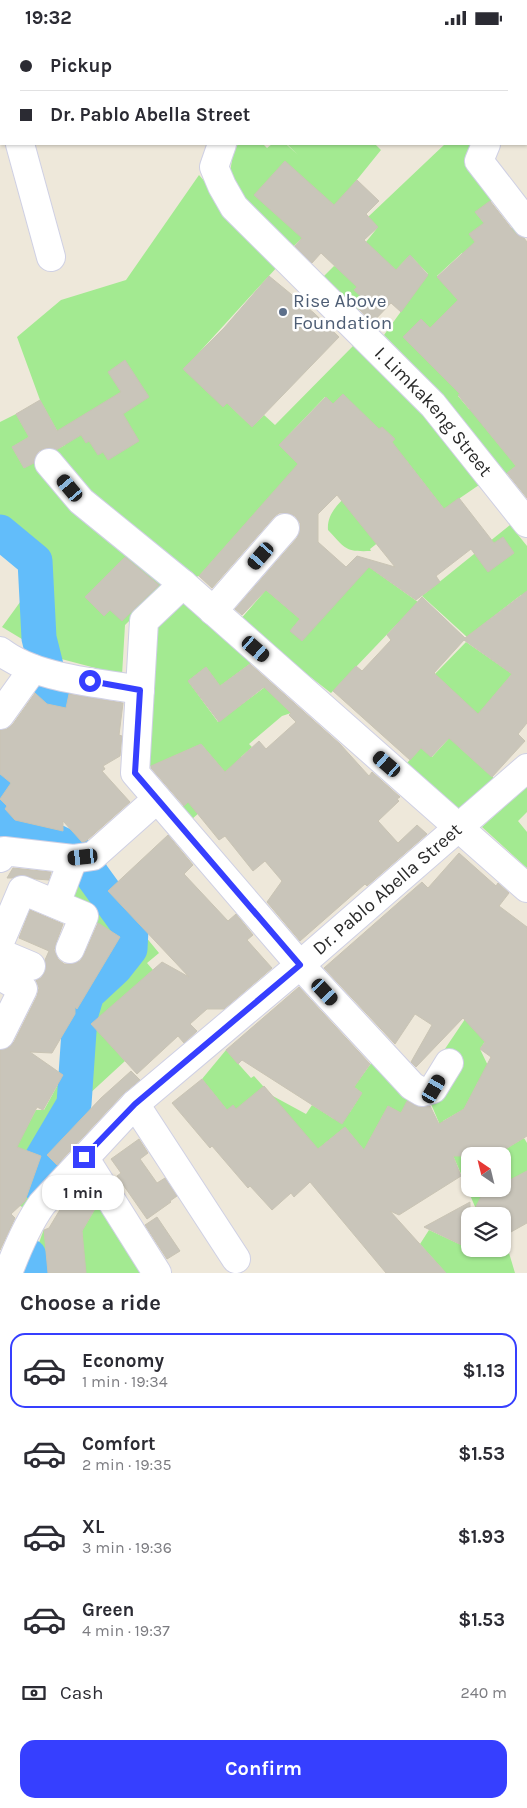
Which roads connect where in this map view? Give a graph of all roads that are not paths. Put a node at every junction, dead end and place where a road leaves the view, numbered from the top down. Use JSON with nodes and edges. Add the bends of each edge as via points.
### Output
{"nodes":[{"id":1,"x":20,"y":145,"type":"edge"},
{"id":2,"x":222,"y":145,"type":"edge"},
{"id":3,"x":486,"y":145,"type":"edge"},
{"id":4,"x":527,"y":223,"type":"edge"},
{"id":5,"x":51,"y":257,"type":"dead end"},
{"id":6,"x":49,"y":463,"type":"dead end"},
{"id":7,"x":527,"y":523,"type":"edge"},
{"id":8,"x":285,"y":528,"type":"dead end"},
{"id":9,"x":183,"y":585,"type":"junction"},
{"id":10,"x":213,"y":611,"type":"junction"},
{"id":11,"x":0,"y":651,"type":"edge"},
{"id":12,"x":42,"y":672,"type":"junction"},
{"id":13,"x":140,"y":690,"type":"junction"},
{"id":14,"x":0,"y":715,"type":"edge"},
{"id":15,"x":527,"y":768,"type":"edge"},
{"id":16,"x":157,"y":799,"type":"junction"},
{"id":17,"x":460,"y":827,"type":"junction"},
{"id":18,"x":0,"y":858,"type":"edge"},
{"id":19,"x":72,"y":859,"type":"junction"},
{"id":20,"x":527,"y":888,"type":"edge"},
{"id":21,"x":56,"y":904,"type":"junction"},
{"id":22,"x":0,"y":942,"type":"edge"},
{"id":23,"x":70,"y":949,"type":"dead end"},
{"id":24,"x":0,"y":953,"type":"edge"},
{"id":25,"x":300,"y":965,"type":"junction"},
{"id":26,"x":31,"y":966,"type":"dead end"},
{"id":27,"x":0,"y":976,"type":"edge"},
{"id":28,"x":0,"y":1035,"type":"edge"},
{"id":29,"x":449,"y":1063,"type":"dead end"},
{"id":30,"x":135,"y":1104,"type":"junction"},
{"id":31,"x":84,"y":1157,"type":"junction"},
{"id":32,"x":236,"y":1259,"type":"dead end"},
{"id":33,"x":8,"y":1273,"type":"edge"},
{"id":34,"x":157,"y":1273,"type":"edge"}],
"edges":[{"from":1,"to":5,"type":"street"},
{"from":2,"to":7,"type":"street","name":"I. Limkakeng Street","via":[[214,167],[234,207],[433,405]]},
{"from":3,"to":4,"type":"street","via":[[479,161]]},
{"from":6,"to":9,"type":"street","via":[[81,501]]},
{"from":8,"to":10,"type":"street"},
{"from":9,"to":10,"type":"street"},
{"from":9,"to":13,"type":"street","via":[[144,621]]},
{"from":10,"to":17,"type":"street"},
{"from":11,"to":12,"type":"street","via":[[18,663]]},
{"from":12,"to":13,"type":"street"},
{"from":12,"to":14,"type":"street"},
{"from":13,"to":16,"type":"street","via":[[135,773]]},
{"from":15,"to":17,"type":"street","name":"Dr. Pablo Abella Street"},
{"from":16,"to":19,"type":"street","via":[[93,856]]},
{"from":16,"to":25,"type":"street"},
{"from":17,"to":20,"type":"street"},
{"from":17,"to":25,"type":"street","name":"Dr. Pablo Abella Street"},
{"from":18,"to":19,"type":"street","via":[[4,851]]},
{"from":19,"to":21,"type":"street"},
{"from":21,"to":22,"type":"street","via":[[22,890]]},
{"from":21,"to":23,"type":"street","via":[[84,916]]},
{"from":24,"to":26,"type":"street"},
{"from":25,"to":29,"type":"street","via":[[412,1086],[422,1092],[434,1089]]},
{"from":25,"to":30,"type":"street","name":"Dr. Pablo Abella Street"},
{"from":27,"to":28,"type":"street","via":[[23,989]]},
{"from":30,"to":31,"type":"street","name":"Dr. Pablo Abella Street"},
{"from":30,"to":32,"type":"street"},
{"from":31,"to":33,"type":"street","name":"Dr. Pablo Abella Street","via":[[32,1219]]},
{"from":31,"to":34,"type":"street"}]}
